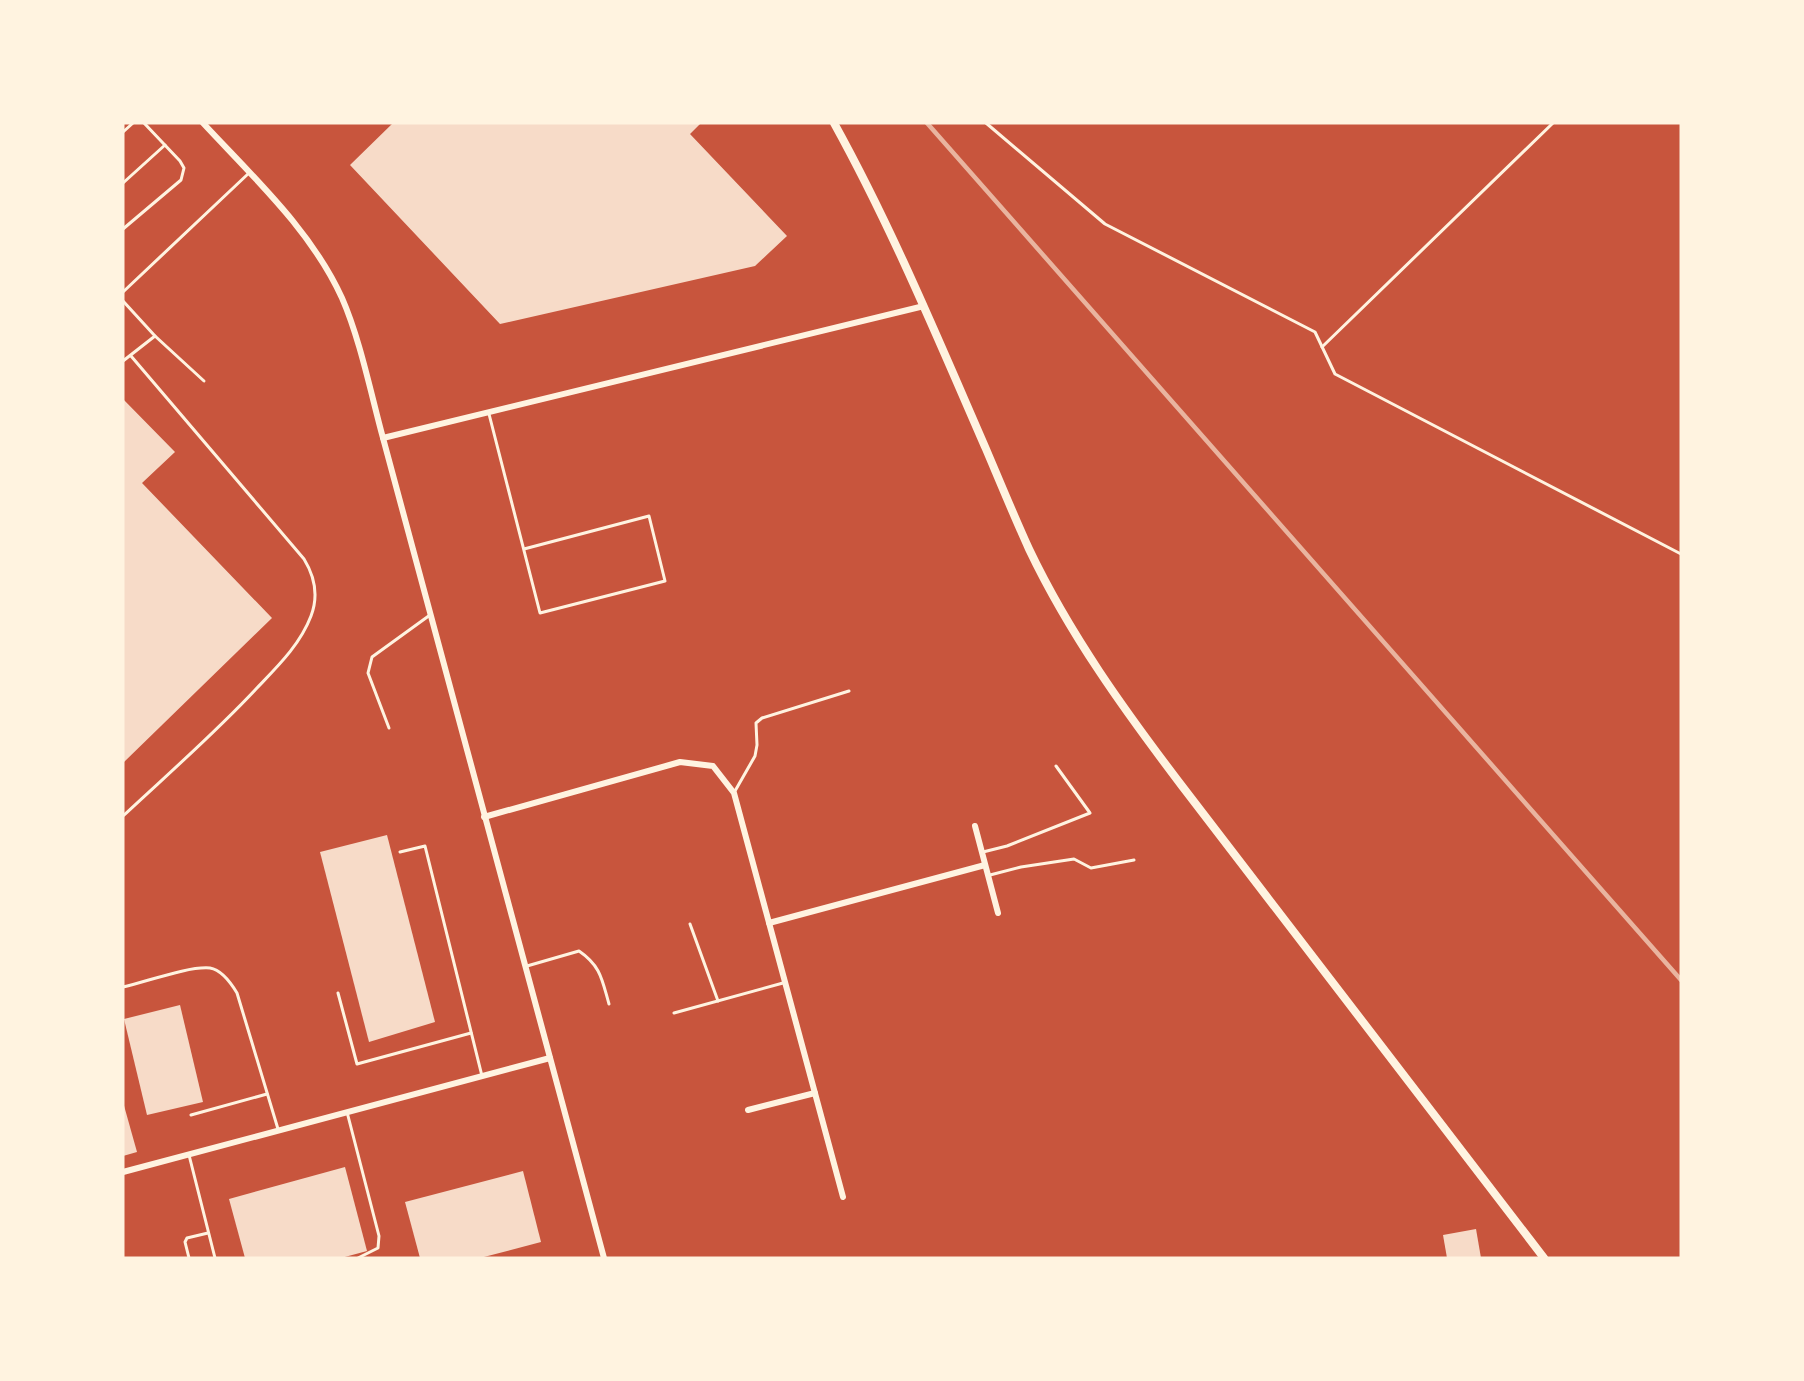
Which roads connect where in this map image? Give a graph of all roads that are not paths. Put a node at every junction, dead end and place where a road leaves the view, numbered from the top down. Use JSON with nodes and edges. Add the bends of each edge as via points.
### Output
{"nodes":[{"id":1,"x":133,"y":123,"type":"edge"},
{"id":2,"x":144,"y":123,"type":"edge"},
{"id":3,"x":203,"y":123,"type":"edge"},
{"id":4,"x":834,"y":123,"type":"edge"},
{"id":5,"x":123,"y":132,"type":"edge"},
{"id":6,"x":165,"y":145,"type":"junction"},
{"id":7,"x":249,"y":173,"type":"junction"},
{"id":8,"x":123,"y":183,"type":"edge"},
{"id":9,"x":123,"y":229,"type":"edge"},
{"id":10,"x":123,"y":292,"type":"edge"},
{"id":11,"x":123,"y":302,"type":"edge"},
{"id":12,"x":924,"y":306,"type":"junction"},
{"id":13,"x":154,"y":336,"type":"junction"},
{"id":14,"x":131,"y":356,"type":"junction"},
{"id":15,"x":123,"y":361,"type":"edge"},
{"id":16,"x":204,"y":381,"type":"dead end"},
{"id":17,"x":489,"y":412,"type":"junction"},
{"id":18,"x":383,"y":438,"type":"junction"},
{"id":19,"x":525,"y":549,"type":"junction"},
{"id":20,"x":430,"y":615,"type":"junction"},
{"id":21,"x":849,"y":691,"type":"dead end"},
{"id":22,"x":389,"y":728,"type":"dead end"},
{"id":23,"x":1056,"y":766,"type":"dead end"},
{"id":24,"x":734,"y":793,"type":"junction"},
{"id":25,"x":123,"y":816,"type":"edge"},
{"id":26,"x":484,"y":817,"type":"junction"},
{"id":27,"x":975,"y":826,"type":"dead end"},
{"id":28,"x":400,"y":852,"type":"dead end"},
{"id":29,"x":982,"y":852,"type":"junction"},
{"id":30,"x":1134,"y":860,"type":"dead end"},
{"id":31,"x":985,"y":865,"type":"junction"},
{"id":32,"x":988,"y":875,"type":"junction"},
{"id":33,"x":998,"y":913,"type":"dead end"},
{"id":34,"x":769,"y":923,"type":"junction"},
{"id":35,"x":690,"y":924,"type":"dead end"},
{"id":36,"x":525,"y":966,"type":"junction"},
{"id":37,"x":785,"y":982,"type":"junction"},
{"id":38,"x":123,"y":987,"type":"edge"},
{"id":39,"x":338,"y":993,"type":"dead end"},
{"id":40,"x":718,"y":1001,"type":"junction"},
{"id":41,"x":609,"y":1004,"type":"dead end"},
{"id":42,"x":674,"y":1013,"type":"dead end"},
{"id":43,"x":471,"y":1033,"type":"junction"},
{"id":44,"x":550,"y":1058,"type":"junction"},
{"id":45,"x":482,"y":1076,"type":"junction"},
{"id":46,"x":814,"y":1092,"type":"junction"},
{"id":47,"x":267,"y":1094,"type":"junction"},
{"id":48,"x":748,"y":1110,"type":"dead end"},
{"id":49,"x":347,"y":1112,"type":"junction"},
{"id":50,"x":191,"y":1115,"type":"dead end"},
{"id":51,"x":279,"y":1131,"type":"junction"},
{"id":52,"x":189,"y":1155,"type":"junction"},
{"id":53,"x":123,"y":1172,"type":"edge"},
{"id":54,"x":843,"y":1197,"type":"dead end"},
{"id":55,"x":208,"y":1233,"type":"junction"},
{"id":56,"x":189,"y":1258,"type":"edge"},
{"id":57,"x":215,"y":1258,"type":"edge"},
{"id":58,"x":358,"y":1258,"type":"edge"},
{"id":59,"x":604,"y":1258,"type":"edge"},
{"id":60,"x":1544,"y":1258,"type":"edge"}],
"edges":[{"from":1,"to":5,"type":"lane"},
{"from":2,"to":6,"type":"lane"},
{"from":3,"to":7,"type":"street"},
{"from":4,"to":12,"type":"street","via":[[868,184]]},
{"from":6,"to":8,"type":"lane"},
{"from":6,"to":9,"type":"lane","via":[[184,168],[181,180]]},
{"from":7,"to":10,"type":"lane"},
{"from":7,"to":18,"type":"street","via":[[297,226],[342,299]]},
{"from":11,"to":13,"type":"lane"},
{"from":12,"to":17,"type":"street"},
{"from":12,"to":60,"type":"street","via":[[1030,550],[1077,637],[1203,814]]},
{"from":13,"to":14,"type":"lane"},
{"from":13,"to":16,"type":"lane"},
{"from":14,"to":15,"type":"lane"},
{"from":14,"to":25,"type":"lane","via":[[304,559],[313,573],[316,592],[312,615],[285,659],[238,709]]},
{"from":17,"to":18,"type":"street"},
{"from":17,"to":19,"type":"lane"},
{"from":18,"to":20,"type":"street"},
{"from":19,"to":19,"type":"lane","via":[[540,613],[665,581],[649,516]]},
{"from":20,"to":22,"type":"lane","via":[[372,657],[368,673]]},
{"from":20,"to":26,"type":"street"},
{"from":21,"to":24,"type":"lane","via":[[756,723],[755,756]]},
{"from":23,"to":29,"type":"lane","via":[[1090,813]]},
{"from":24,"to":26,"type":"street","via":[[713,766],[680,762]]},
{"from":24,"to":34,"type":"street"},
{"from":26,"to":36,"type":"street"},
{"from":27,"to":29,"type":"street"},
{"from":28,"to":43,"type":"lane","via":[[425,846]]},
{"from":29,"to":31,"type":"street"},
{"from":30,"to":32,"type":"lane","via":[[1091,868],[1074,859]]},
{"from":31,"to":32,"type":"street"},
{"from":31,"to":34,"type":"street"},
{"from":32,"to":33,"type":"street"},
{"from":34,"to":37,"type":"street"},
{"from":35,"to":40,"type":"lane"},
{"from":36,"to":41,"type":"lane","via":[[579,951],[599,969]]},
{"from":36,"to":44,"type":"street"},
{"from":37,"to":40,"type":"lane"},
{"from":37,"to":46,"type":"street"},
{"from":38,"to":47,"type":"lane","via":[[212,968],[228,979],[237,993]]},
{"from":39,"to":43,"type":"lane","via":[[357,1064]]},
{"from":40,"to":42,"type":"lane"},
{"from":43,"to":45,"type":"lane"},
{"from":44,"to":45,"type":"street"},
{"from":44,"to":59,"type":"street"},
{"from":45,"to":49,"type":"street"},
{"from":46,"to":48,"type":"street"},
{"from":46,"to":54,"type":"street"},
{"from":47,"to":50,"type":"lane"},
{"from":47,"to":51,"type":"lane"},
{"from":49,"to":51,"type":"street"},
{"from":49,"to":58,"type":"lane","via":[[379,1236],[378,1248]]},
{"from":51,"to":52,"type":"street"},
{"from":52,"to":53,"type":"street"},
{"from":52,"to":55,"type":"lane"},
{"from":55,"to":56,"type":"lane","via":[[188,1238],[185,1242]]},
{"from":55,"to":57,"type":"lane"}]}
